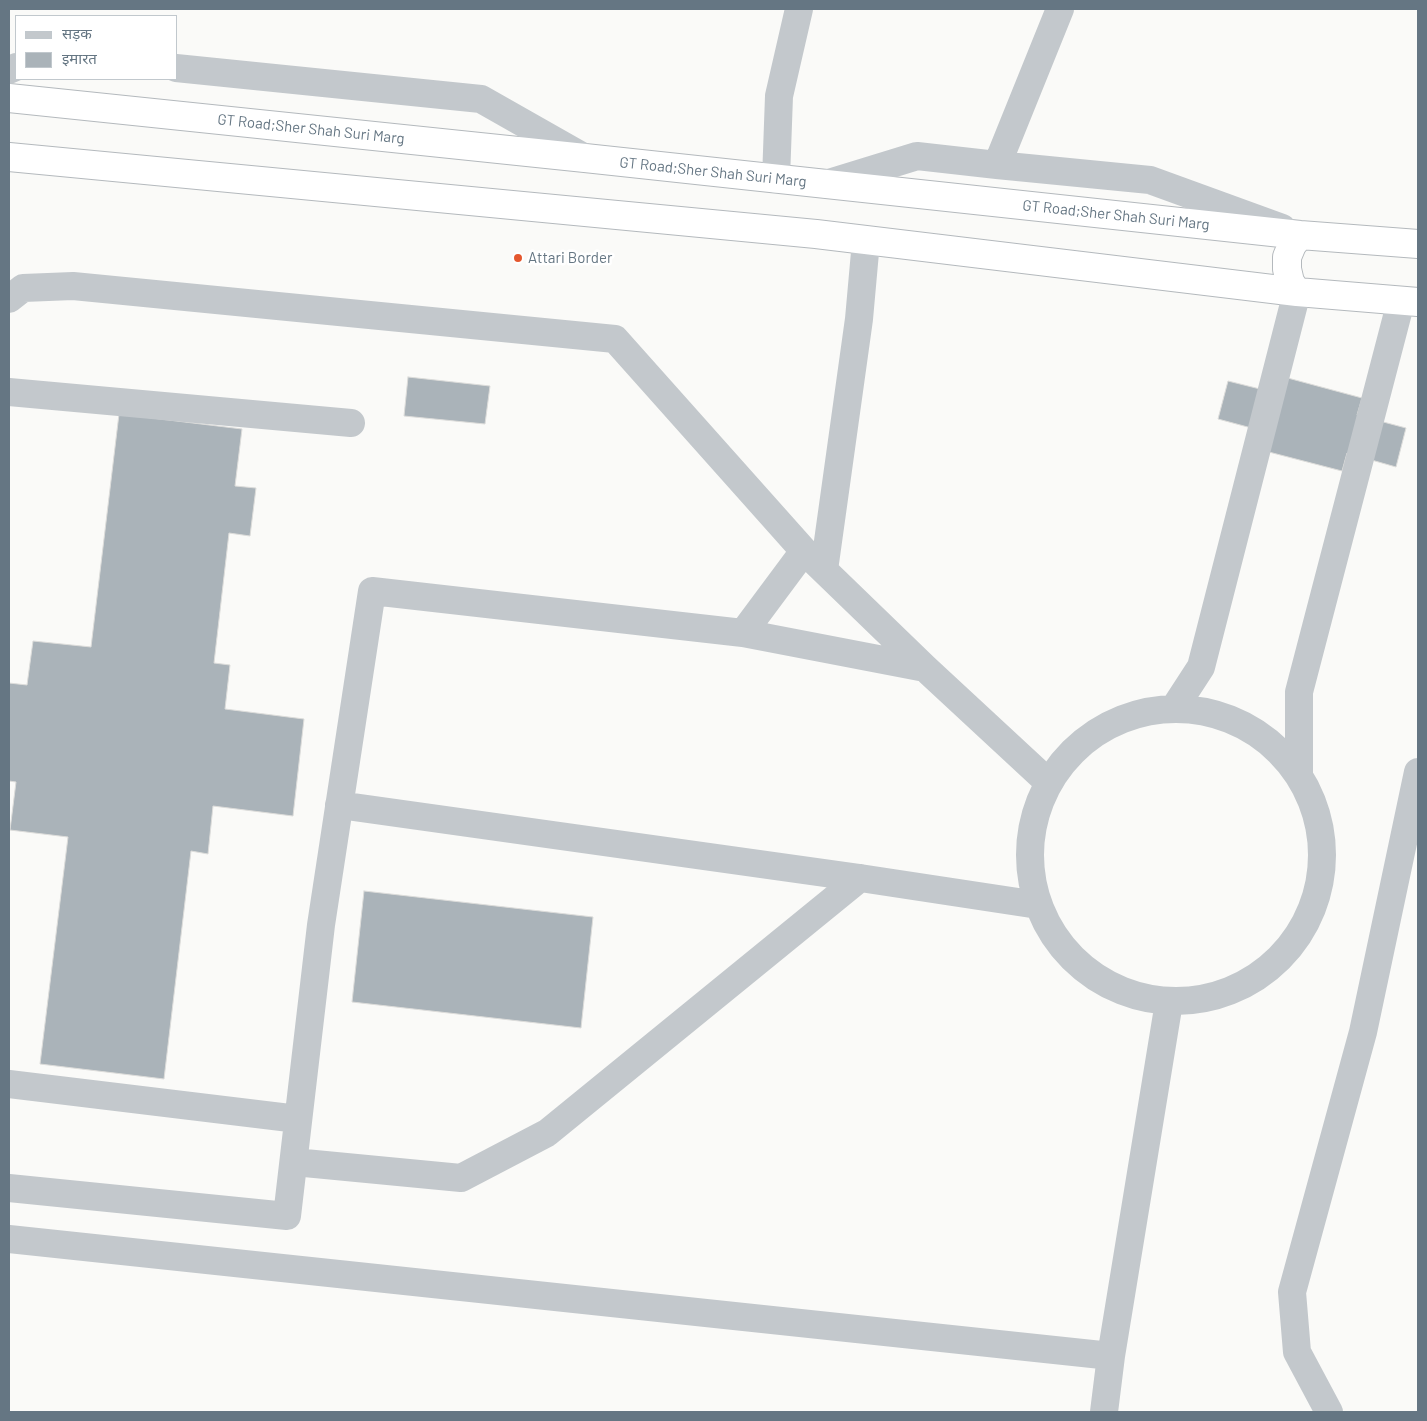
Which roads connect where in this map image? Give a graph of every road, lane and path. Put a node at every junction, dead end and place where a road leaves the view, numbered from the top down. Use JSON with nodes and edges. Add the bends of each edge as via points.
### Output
{"nodes":[{"id":1,"x":799,"y":9,"type":"edge"},
{"id":2,"x":1060,"y":9,"type":"edge"},
{"id":3,"x":178,"y":68,"type":"edge"},
{"id":4,"x":9,"y":98,"type":"edge"},
{"id":5,"x":585,"y":158,"type":"junction"},
{"id":6,"x":13,"y":160,"type":"edge"},
{"id":7,"x":997,"y":166,"type":"junction"},
{"id":8,"x":776,"y":179,"type":"junction"},
{"id":9,"x":826,"y":184,"type":"junction"},
{"id":10,"x":1300,"y":235,"type":"junction"},
{"id":11,"x":866,"y":241,"type":"junction"},
{"id":12,"x":1418,"y":244,"type":"edge"},
{"id":13,"x":1298,"y":292,"type":"junction"},
{"id":14,"x":9,"y":299,"type":"edge"},
{"id":15,"x":1410,"y":302,"type":"edge"},
{"id":16,"x":9,"y":392,"type":"edge"},
{"id":17,"x":351,"y":423,"type":"dead end"},
{"id":18,"x":804,"y":550,"type":"junction"},
{"id":19,"x":824,"y":570,"type":"junction"},
{"id":20,"x":743,"y":633,"type":"junction"},
{"id":21,"x":925,"y":668,"type":"junction"},
{"id":22,"x":1175,"y":707,"type":"junction"},
{"id":23,"x":1299,"y":772,"type":"junction"},
{"id":24,"x":1418,"y":772,"type":"edge"},
{"id":25,"x":1048,"y":782,"type":"junction"},
{"id":26,"x":339,"y":805,"type":"junction"},
{"id":27,"x":860,"y":878,"type":"junction"},
{"id":28,"x":1038,"y":905,"type":"junction"},
{"id":29,"x":1169,"y":1002,"type":"junction"},
{"id":30,"x":9,"y":1084,"type":"edge"},
{"id":31,"x":298,"y":1119,"type":"junction"},
{"id":32,"x":294,"y":1162,"type":"junction"},
{"id":33,"x":9,"y":1188,"type":"edge"},
{"id":34,"x":9,"y":1239,"type":"edge"},
{"id":35,"x":1111,"y":1356,"type":"junction"},
{"id":36,"x":1104,"y":1412,"type":"edge"},
{"id":37,"x":1329,"y":1412,"type":"edge"}],
"edges":[{"from":1,"to":8,"type":"street","via":[[779,96]]},
{"from":2,"to":7,"type":"street"},
{"from":3,"to":5,"type":"street","via":[[481,99]]},
{"from":4,"to":5,"type":"highway","name":"GT Road;Sher Shah Suri Marg"},
{"from":5,"to":8,"type":"highway","name":"GT Road;Sher Shah Suri Marg"},
{"from":6,"to":11,"type":"highway"},
{"from":7,"to":9,"type":"street","via":[[917,156]]},
{"from":7,"to":10,"type":"street","via":[[1150,180]]},
{"from":8,"to":9,"type":"highway","name":"GT Road;Sher Shah Suri Marg"},
{"from":9,"to":10,"type":"highway","name":"GT Road;Sher Shah Suri Marg"},
{"from":10,"to":12,"type":"highway","name":"GT Road;Sher Shah Suri Marg"},
{"from":10,"to":13,"type":"highway","via":[[1287,257],[1290,282]]},
{"from":11,"to":13,"type":"highway"},
{"from":11,"to":19,"type":"street","via":[[859,319]]},
{"from":13,"to":15,"type":"highway"},
{"from":13,"to":22,"type":"street","via":[[1201,667]]},
{"from":14,"to":18,"type":"street","via":[[24,288],[73,286],[615,339]]},
{"from":15,"to":23,"type":"street","via":[[1299,692]]},
{"from":16,"to":17,"type":"street"},
{"from":18,"to":19,"type":"street"},
{"from":18,"to":20,"type":"street"},
{"from":19,"to":21,"type":"street"},
{"from":20,"to":21,"type":"street"},
{"from":20,"to":26,"type":"street","via":[[372,592]]},
{"from":21,"to":25,"type":"street"},
{"from":22,"to":23,"type":"street","via":[[1223,715],[1266,738]]},
{"from":22,"to":25,"type":"street","via":[[1137,713],[1102,728],[1071,751]]},
{"from":23,"to":29,"type":"street","via":[[1319,814],[1324,861],[1315,906],[1293,947],[1258,978],[1216,997]]},
{"from":24,"to":37,"type":"street","via":[[1362,1032],[1292,1292],[1297,1352]]},
{"from":25,"to":28,"type":"street","via":[[1033,821],[1029,863]]},
{"from":26,"to":27,"type":"street"},
{"from":26,"to":31,"type":"street"},
{"from":27,"to":28,"type":"street"},
{"from":27,"to":32,"type":"street","via":[[548,1133],[461,1178]]},
{"from":28,"to":29,"type":"street","via":[[1058,942],[1089,973],[1127,993]]},
{"from":29,"to":35,"type":"street"},
{"from":30,"to":31,"type":"street"},
{"from":31,"to":32,"type":"street"},
{"from":32,"to":33,"type":"street","via":[[287,1216]]},
{"from":34,"to":35,"type":"street"},
{"from":35,"to":36,"type":"street"}]}
